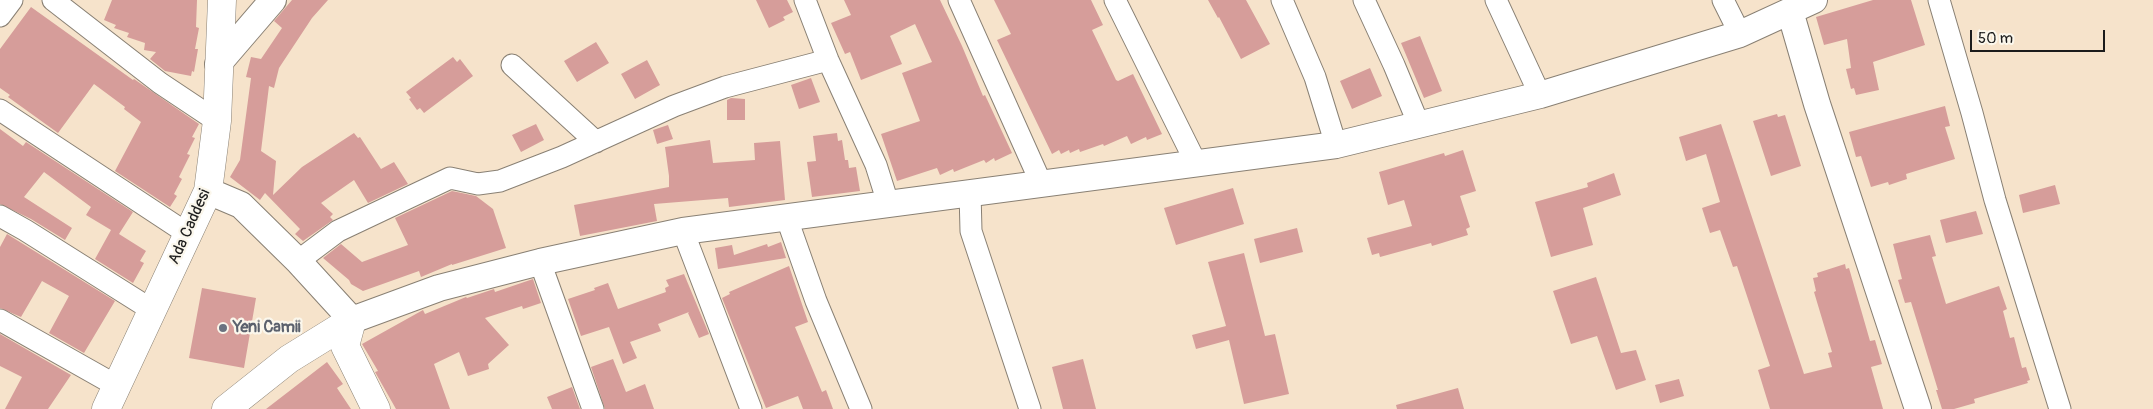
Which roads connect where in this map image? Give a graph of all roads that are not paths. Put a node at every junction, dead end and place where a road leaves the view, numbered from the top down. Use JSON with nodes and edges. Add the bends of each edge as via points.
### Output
{"nodes":[{"id":1,"x":12,"y":0,"type":"edge"},
{"id":2,"x":53,"y":0,"type":"edge"},
{"id":3,"x":222,"y":0,"type":"edge"},
{"id":4,"x":272,"y":0,"type":"edge"},
{"id":5,"x":805,"y":0,"type":"edge"},
{"id":6,"x":959,"y":0,"type":"edge"},
{"id":7,"x":1115,"y":0,"type":"edge"},
{"id":8,"x":1282,"y":0,"type":"edge"},
{"id":9,"x":1364,"y":0,"type":"edge"},
{"id":10,"x":1496,"y":0,"type":"edge"},
{"id":11,"x":1723,"y":0,"type":"edge"},
{"id":12,"x":1814,"y":0,"type":"edge"},
{"id":13,"x":1939,"y":0,"type":"edge"},
{"id":14,"x":1790,"y":11,"type":"junction"},
{"id":15,"x":0,"y":16,"type":"edge"},
{"id":16,"x":1740,"y":34,"type":"junction"},
{"id":17,"x":828,"y":60,"type":"junction"},
{"id":18,"x":218,"y":64,"type":"junction"},
{"id":19,"x":512,"y":65,"type":"dead end"},
{"id":20,"x":1540,"y":94,"type":"junction"},
{"id":21,"x":0,"y":110,"type":"edge"},
{"id":22,"x":217,"y":121,"type":"junction"},
{"id":23,"x":1418,"y":125,"type":"junction"},
{"id":24,"x":596,"y":142,"type":"junction"},
{"id":25,"x":1336,"y":145,"type":"junction"},
{"id":26,"x":1196,"y":163,"type":"junction"},
{"id":27,"x":1041,"y":183,"type":"junction"},
{"id":28,"x":208,"y":191,"type":"junction"},
{"id":29,"x":970,"y":192,"type":"junction"},
{"id":30,"x":888,"y":203,"type":"junction"},
{"id":31,"x":0,"y":216,"type":"edge"},
{"id":32,"x":786,"y":216,"type":"junction"},
{"id":33,"x":683,"y":231,"type":"junction"},
{"id":34,"x":188,"y":234,"type":"junction"},
{"id":35,"x":298,"y":261,"type":"junction"},
{"id":36,"x":540,"y":262,"type":"junction"},
{"id":37,"x":152,"y":310,"type":"junction"},
{"id":38,"x":0,"y":320,"type":"edge"},
{"id":39,"x":352,"y":320,"type":"junction"},
{"id":40,"x":111,"y":398,"type":"edge"},
{"id":41,"x":226,"y":409,"type":"edge"},
{"id":42,"x":376,"y":409,"type":"edge"},
{"id":43,"x":593,"y":409,"type":"edge"},
{"id":44,"x":751,"y":409,"type":"edge"},
{"id":45,"x":861,"y":409,"type":"edge"},
{"id":46,"x":1030,"y":409,"type":"edge"},
{"id":47,"x":1918,"y":409,"type":"edge"},
{"id":48,"x":2060,"y":409,"type":"edge"}],
"edges":[{"from":1,"to":15,"type":"street"},
{"from":2,"to":22,"type":"street","via":[[160,83]]},
{"from":3,"to":18,"type":"main road","name":"Ada Caddesi"},
{"from":4,"to":18,"type":"street"},
{"from":5,"to":17,"type":"street"},
{"from":6,"to":27,"type":"street"},
{"from":7,"to":26,"type":"street"},
{"from":8,"to":25,"type":"street","via":[[1316,77]]},
{"from":9,"to":23,"type":"street"},
{"from":10,"to":20,"type":"street"},
{"from":11,"to":16,"type":"street"},
{"from":12,"to":14,"type":"street"},
{"from":13,"to":48,"type":"street","via":[[1995,200]]},
{"from":14,"to":16,"type":"street"},
{"from":14,"to":47,"type":"street","via":[[1817,104]]},
{"from":16,"to":20,"type":"street"},
{"from":17,"to":24,"type":"street","via":[[725,87],[674,106]]},
{"from":17,"to":30,"type":"street","via":[[876,165]]},
{"from":18,"to":22,"type":"main road","name":"Ada Caddesi"},
{"from":19,"to":24,"type":"street"},
{"from":20,"to":23,"type":"street"},
{"from":21,"to":34,"type":"street"},
{"from":22,"to":28,"type":"main road","name":"Ada Caddesi"},
{"from":23,"to":25,"type":"street"},
{"from":24,"to":35,"type":"street","via":[[500,181],[478,184],[450,178],[338,231]]},
{"from":25,"to":26,"type":"street"},
{"from":26,"to":27,"type":"street"},
{"from":27,"to":29,"type":"street"},
{"from":28,"to":34,"type":"main road","name":"Ada Caddesi"},
{"from":28,"to":35,"type":"street","via":[[241,205]]},
{"from":29,"to":30,"type":"street"},
{"from":29,"to":46,"type":"street","via":[[971,231]]},
{"from":30,"to":32,"type":"street"},
{"from":31,"to":37,"type":"street"},
{"from":32,"to":33,"type":"street"},
{"from":32,"to":45,"type":"street","via":[[816,301]]},
{"from":33,"to":36,"type":"street"},
{"from":33,"to":44,"type":"street"},
{"from":34,"to":37,"type":"main road","name":"Ada Caddesi"},
{"from":35,"to":39,"type":"street"},
{"from":36,"to":39,"type":"street","via":[[439,288]]},
{"from":36,"to":43,"type":"street"},
{"from":37,"to":40,"type":"main road","name":"Ada Caddesi"},
{"from":38,"to":40,"type":"street"},
{"from":39,"to":41,"type":"main road","via":[[289,359]]},
{"from":39,"to":42,"type":"main road","via":[[345,346]]}]}
